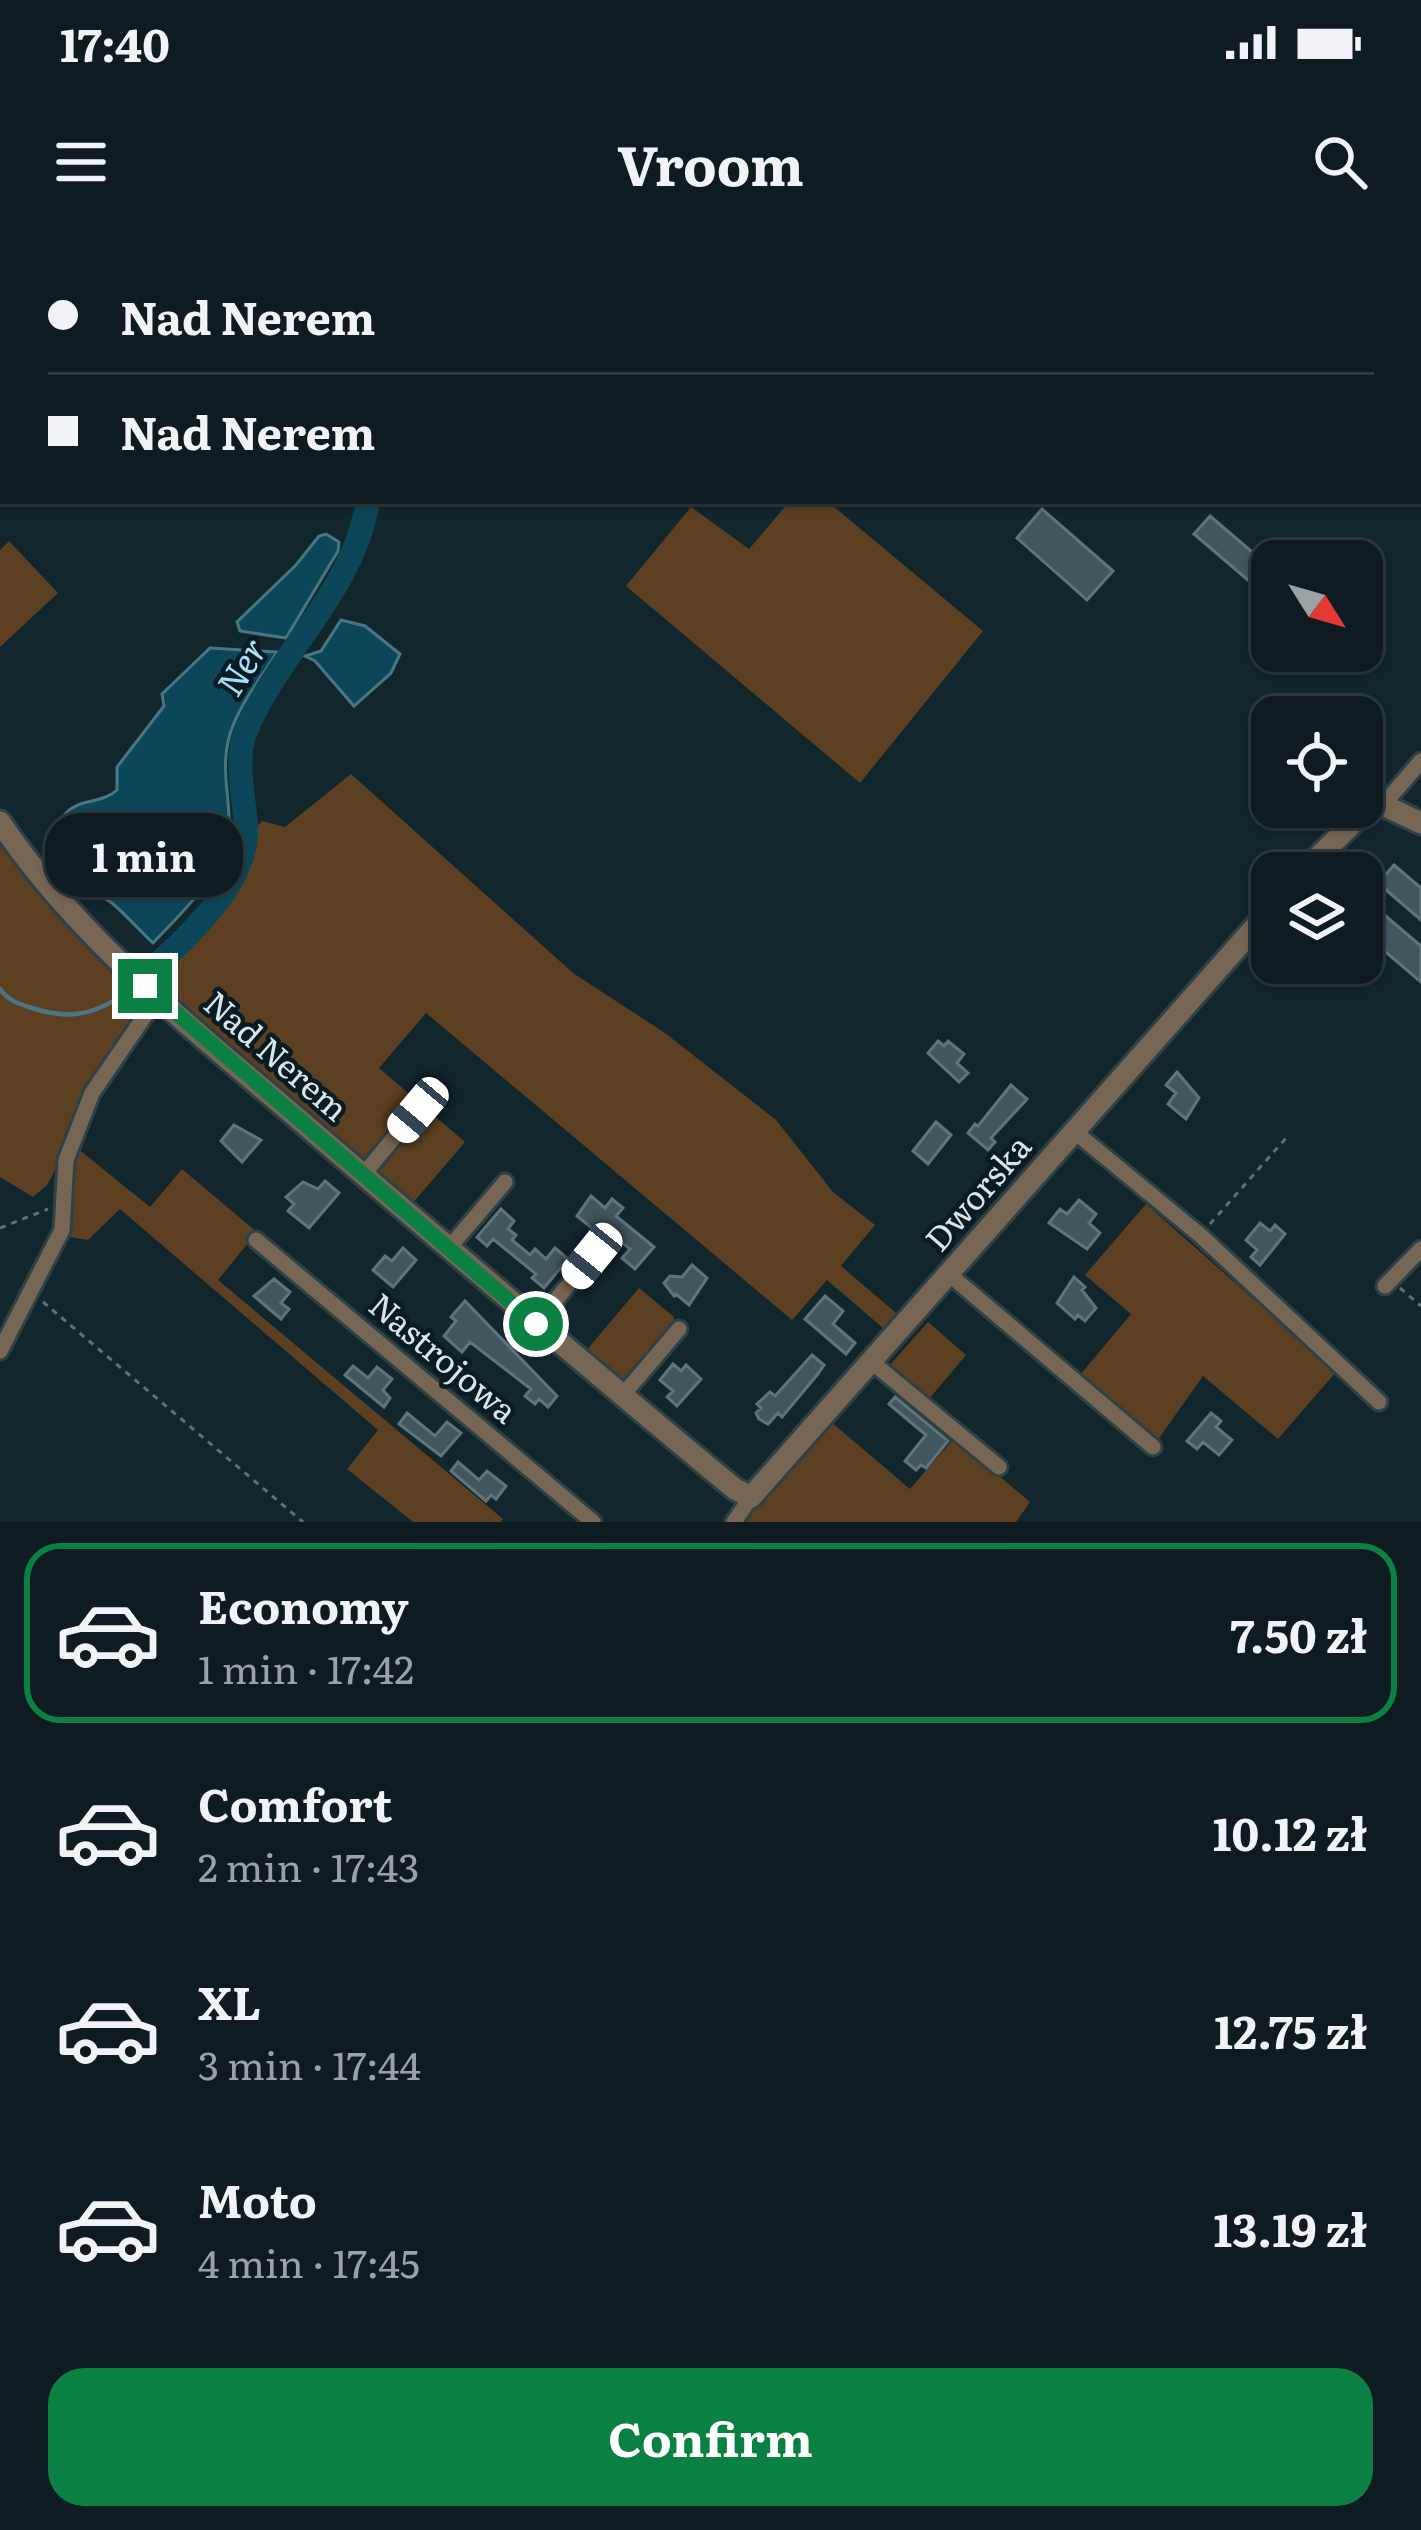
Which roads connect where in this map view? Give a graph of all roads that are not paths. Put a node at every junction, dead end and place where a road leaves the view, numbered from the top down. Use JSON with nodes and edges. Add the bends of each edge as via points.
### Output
{"nodes":[{"id":1,"x":1421,"y":761,"type":"edge"},
{"id":2,"x":1383,"y":805,"type":"joint"},
{"id":3,"x":1421,"y":823,"type":"edge"},
{"id":4,"x":1,"y":825,"type":"edge"},
{"id":5,"x":1344,"y":828,"type":"edge"},
{"id":6,"x":1322,"y":852,"type":"edge"},
{"id":7,"x":1251,"y":932,"type":"edge"},
{"id":8,"x":146,"y":987,"type":"junction"},
{"id":9,"x":418,"y":1110,"type":"dead end"},
{"id":10,"x":1075,"y":1132,"type":"junction"},
{"id":11,"x":363,"y":1174,"type":"junction"},
{"id":12,"x":505,"y":1182,"type":"dead end"},
{"id":13,"x":256,"y":1240,"type":"dead end"},
{"id":14,"x":449,"y":1249,"type":"junction"},
{"id":15,"x":1421,"y":1250,"type":"edge"},
{"id":16,"x":592,"y":1256,"type":"dead end"},
{"id":17,"x":950,"y":1276,"type":"junction"},
{"id":18,"x":1388,"y":1283,"type":"road end"},
{"id":19,"x":536,"y":1324,"type":"junction"},
{"id":20,"x":679,"y":1329,"type":"dead end"},
{"id":21,"x":0,"y":1351,"type":"edge"},
{"id":22,"x":873,"y":1363,"type":"junction"},
{"id":23,"x":622,"y":1396,"type":"junction"},
{"id":24,"x":1379,"y":1402,"type":"dead end"},
{"id":25,"x":1153,"y":1447,"type":"dead end"},
{"id":26,"x":999,"y":1467,"type":"dead end"},
{"id":27,"x":751,"y":1498,"type":"junction"},
{"id":28,"x":593,"y":1522,"type":"edge"},
{"id":29,"x":734,"y":1522,"type":"edge"}],
"edges":[{"from":1,"to":2,"type":"street"},
{"from":2,"to":3,"type":"street"},
{"from":4,"to":8,"type":"street","name":"Nad Nerem"},
{"from":5,"to":6,"type":"street"},
{"from":7,"to":10,"type":"street","name":"Dworska"},
{"from":8,"to":11,"type":"street","name":"Nad Nerem"},
{"from":8,"to":21,"type":"street","via":[[66,1160],[62,1230]]},
{"from":9,"to":11,"type":"street"},
{"from":10,"to":17,"type":"street","name":"Dworska"},
{"from":10,"to":24,"type":"street"},
{"from":11,"to":14,"type":"street","name":"Nad Nerem"},
{"from":12,"to":14,"type":"street"},
{"from":13,"to":28,"type":"street","name":"Nastrojowa"},
{"from":14,"to":19,"type":"street","name":"Nad Nerem"},
{"from":15,"to":18,"type":"street"},
{"from":16,"to":19,"type":"street"},
{"from":17,"to":22,"type":"street","name":"Dworska"},
{"from":17,"to":25,"type":"street"},
{"from":19,"to":23,"type":"street","name":"Nad Nerem"},
{"from":20,"to":23,"type":"street"},
{"from":22,"to":26,"type":"street"},
{"from":22,"to":27,"type":"street","name":"Dworska"},
{"from":23,"to":27,"type":"street","name":"Nad Nerem"},
{"from":27,"to":29,"type":"street","name":"Dworska"}]}
